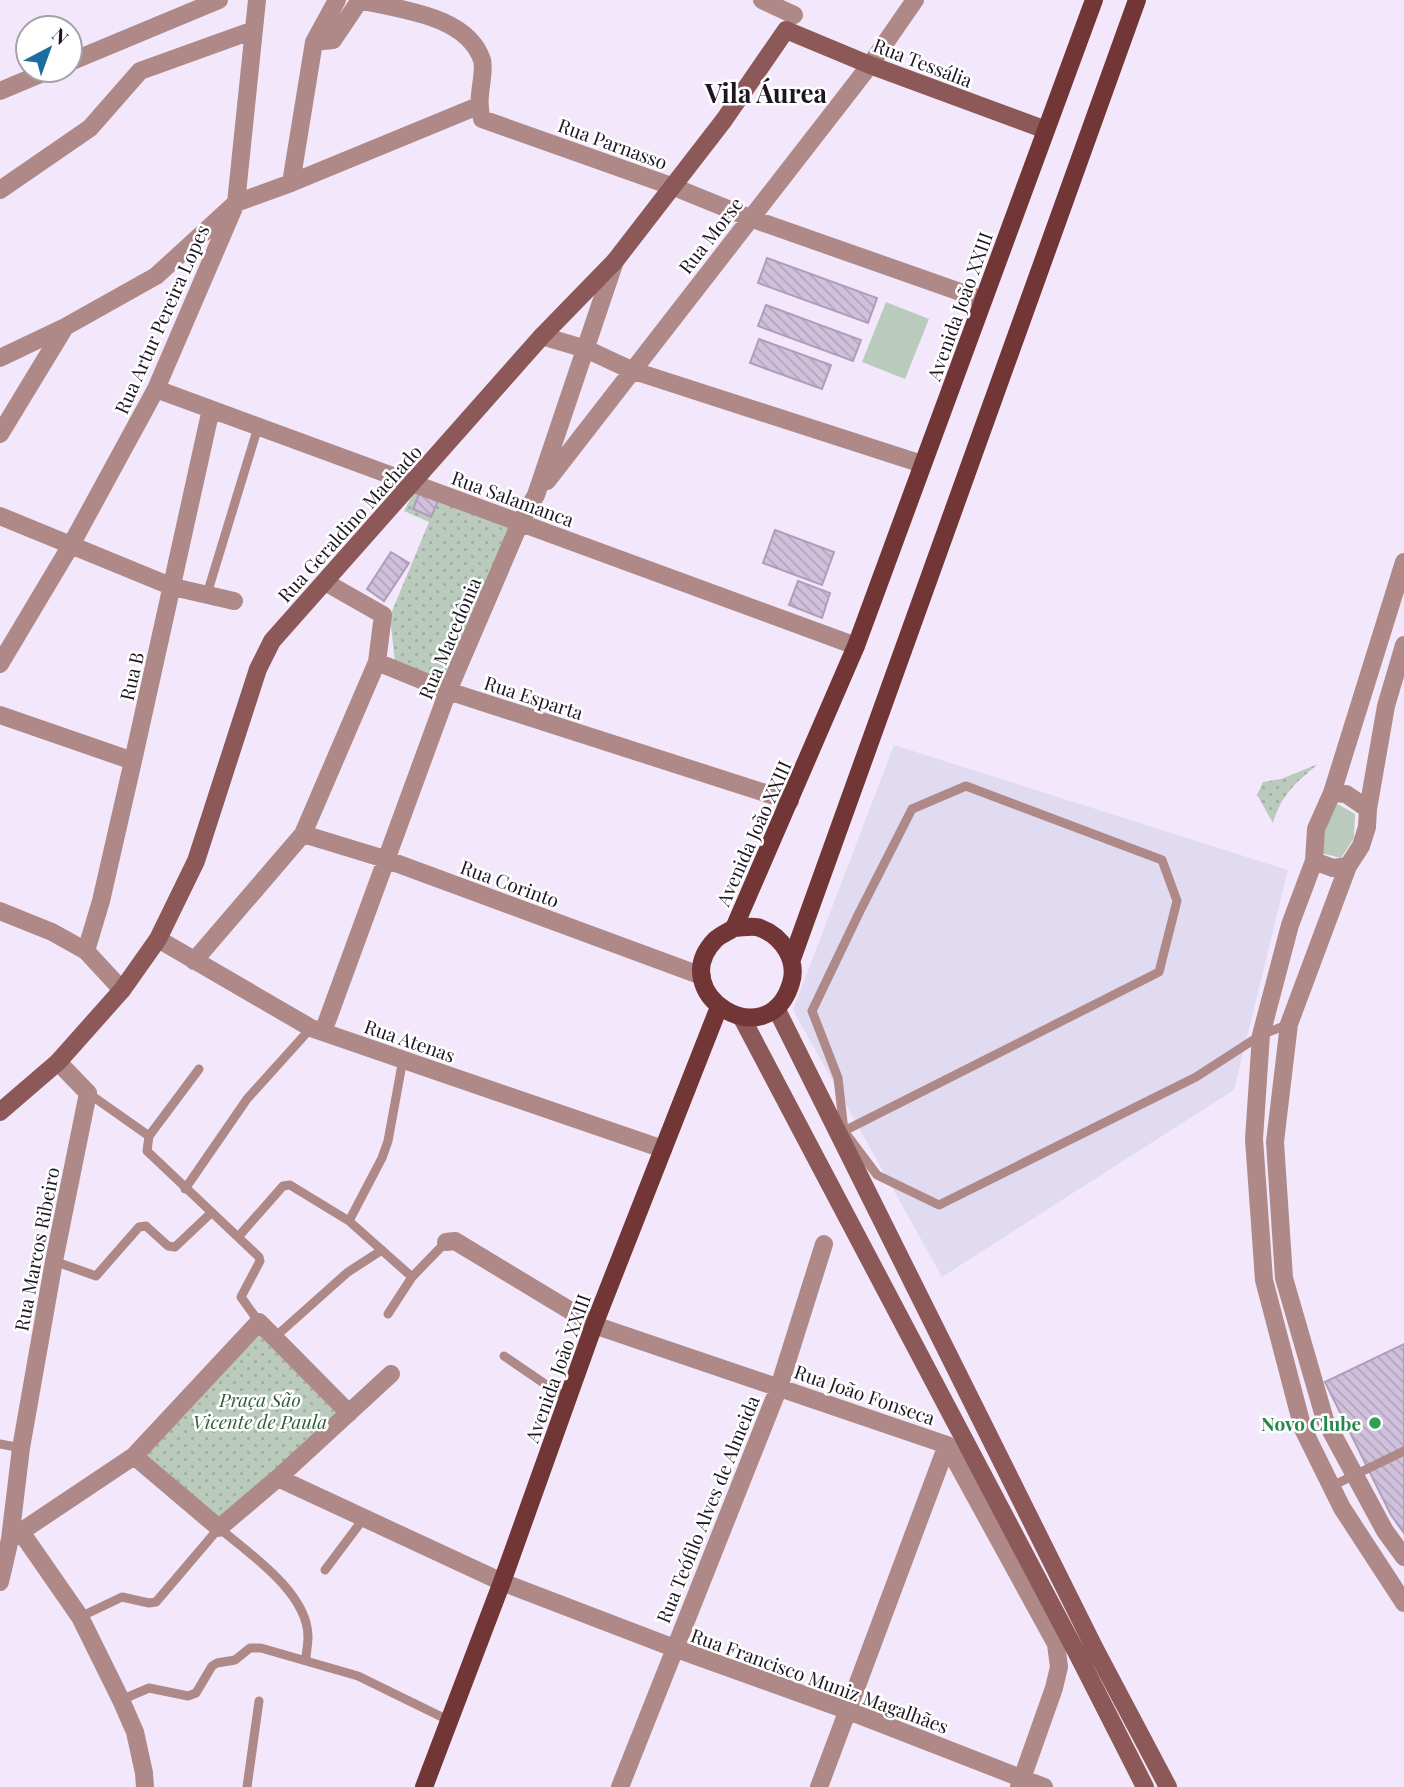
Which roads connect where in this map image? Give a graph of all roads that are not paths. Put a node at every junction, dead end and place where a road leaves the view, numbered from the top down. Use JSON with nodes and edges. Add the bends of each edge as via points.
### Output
{"nodes":[{"id":1,"x":219,"y":0,"type":"edge"},
{"id":2,"x":257,"y":0,"type":"edge"},
{"id":3,"x":337,"y":0,"type":"edge"},
{"id":4,"x":762,"y":0,"type":"edge"},
{"id":5,"x":915,"y":0,"type":"edge"},
{"id":6,"x":1094,"y":0,"type":"edge"},
{"id":7,"x":1137,"y":0,"type":"edge"},
{"id":8,"x":794,"y":15,"type":"edge"},
{"id":9,"x":254,"y":30,"type":"junction"},
{"id":10,"x":314,"y":42,"type":"junction"},
{"id":11,"x":84,"y":56,"type":"edge"},
{"id":12,"x":870,"y":65,"type":"junction"},
{"id":13,"x":17,"y":84,"type":"edge"},
{"id":14,"x":0,"y":91,"type":"edge"},
{"id":15,"x":478,"y":106,"type":"junction"},
{"id":16,"x":1046,"y":130,"type":"junction"},
{"id":17,"x":291,"y":183,"type":"junction"},
{"id":18,"x":674,"y":187,"type":"junction"},
{"id":19,"x":0,"y":190,"type":"edge"},
{"id":20,"x":236,"y":203,"type":"junction"},
{"id":21,"x":750,"y":218,"type":"junction"},
{"id":22,"x":615,"y":261,"type":"junction"},
{"id":23,"x":983,"y":300,"type":"junction"},
{"id":24,"x":65,"y":327,"type":"junction"},
{"id":25,"x":542,"y":336,"type":"junction"},
{"id":26,"x":586,"y":349,"type":"junction"},
{"id":27,"x":0,"y":358,"type":"edge"},
{"id":28,"x":631,"y":370,"type":"junction"},
{"id":29,"x":156,"y":389,"type":"junction"},
{"id":30,"x":211,"y":408,"type":"junction"},
{"id":31,"x":258,"y":427,"type":"junction"},
{"id":32,"x":0,"y":434,"type":"edge"},
{"id":33,"x":922,"y":464,"type":"junction"},
{"id":34,"x":411,"y":484,"type":"junction"},
{"id":35,"x":536,"y":495,"type":"junction"},
{"id":36,"x":0,"y":516,"type":"edge"},
{"id":37,"x":520,"y":523,"type":"junction"},
{"id":38,"x":71,"y":545,"type":"junction"},
{"id":39,"x":1404,"y":562,"type":"edge"},
{"id":40,"x":325,"y":582,"type":"junction"},
{"id":41,"x":173,"y":587,"type":"junction"},
{"id":42,"x":207,"y":594,"type":"junction"},
{"id":43,"x":234,"y":601,"type":"dead end"},
{"id":44,"x":1404,"y":645,"type":"edge"},
{"id":45,"x":856,"y":646,"type":"junction"},
{"id":46,"x":377,"y":662,"type":"junction"},
{"id":47,"x":0,"y":664,"type":"edge"},
{"id":48,"x":448,"y":691,"type":"junction"},
{"id":49,"x":0,"y":715,"type":"edge"},
{"id":50,"x":133,"y":761,"type":"junction"},
{"id":51,"x":1332,"y":793,"type":"junction"},
{"id":52,"x":790,"y":801,"type":"junction"},
{"id":53,"x":1368,"y":809,"type":"junction"},
{"id":54,"x":303,"y":834,"type":"junction"},
{"id":55,"x":385,"y":859,"type":"junction"},
{"id":56,"x":1314,"y":861,"type":"junction"},
{"id":57,"x":1348,"y":866,"type":"junction"},
{"id":58,"x":0,"y":911,"type":"edge"},
{"id":59,"x":734,"y":928,"type":"junction"},
{"id":60,"x":159,"y":939,"type":"junction"},
{"id":61,"x":86,"y":951,"type":"junction"},
{"id":62,"x":792,"y":959,"type":"junction"},
{"id":63,"x":194,"y":961,"type":"junction"},
{"id":64,"x":702,"y":976,"type":"junction"},
{"id":65,"x":122,"y":990,"type":"junction"},
{"id":66,"x":719,"y":1007,"type":"junction"},
{"id":67,"x":776,"y":1008,"type":"junction"},
{"id":68,"x":742,"y":1017,"type":"junction"},
{"id":69,"x":1290,"y":1024,"type":"junction"},
{"id":70,"x":317,"y":1030,"type":"junction"},
{"id":71,"x":1261,"y":1035,"type":"junction"},
{"id":72,"x":403,"y":1059,"type":"junction"},
{"id":73,"x":58,"y":1062,"type":"junction"},
{"id":74,"x":199,"y":1069,"type":"dead end"},
{"id":75,"x":89,"y":1093,"type":"junction"},
{"id":76,"x":0,"y":1112,"type":"edge"},
{"id":77,"x":844,"y":1131,"type":"junction"},
{"id":78,"x":149,"y":1136,"type":"junction"},
{"id":79,"x":663,"y":1149,"type":"junction"},
{"id":80,"x":185,"y":1189,"type":"junction"},
{"id":81,"x":211,"y":1213,"type":"junction"},
{"id":82,"x":349,"y":1221,"type":"junction"},
{"id":83,"x":239,"y":1236,"type":"junction"},
{"id":84,"x":446,"y":1242,"type":"joint"},
{"id":85,"x":824,"y":1244,"type":"dead end"},
{"id":86,"x":382,"y":1250,"type":"junction"},
{"id":87,"x":54,"y":1261,"type":"junction"},
{"id":88,"x":412,"y":1276,"type":"junction"},
{"id":89,"x":1284,"y":1278,"type":"junction"},
{"id":90,"x":1264,"y":1280,"type":"junction"},
{"id":91,"x":388,"y":1314,"type":"dead end"},
{"id":92,"x":259,"y":1322,"type":"junction"},
{"id":93,"x":594,"y":1325,"type":"junction"},
{"id":94,"x":275,"y":1337,"type":"junction"},
{"id":95,"x":504,"y":1356,"type":"dead end"},
{"id":96,"x":391,"y":1374,"type":"dead end"},
{"id":97,"x":779,"y":1387,"type":"junction"},
{"id":98,"x":567,"y":1399,"type":"junction"},
{"id":99,"x":349,"y":1413,"type":"junction"},
{"id":100,"x":0,"y":1444,"type":"edge"},
{"id":101,"x":947,"y":1445,"type":"junction"},
{"id":102,"x":21,"y":1448,"type":"junction"},
{"id":103,"x":1404,"y":1451,"type":"edge"},
{"id":104,"x":134,"y":1456,"type":"junction"},
{"id":105,"x":1355,"y":1475,"type":"junction"},
{"id":106,"x":278,"y":1478,"type":"junction"},
{"id":107,"x":1332,"y":1486,"type":"junction"},
{"id":108,"x":364,"y":1518,"type":"junction"},
{"id":109,"x":219,"y":1528,"type":"junction"},
{"id":110,"x":16,"y":1536,"type":"junction"},
{"id":111,"x":1404,"y":1557,"type":"edge"},
{"id":112,"x":325,"y":1570,"type":"dead end"},
{"id":113,"x":0,"y":1578,"type":"edge"},
{"id":114,"x":502,"y":1582,"type":"junction"},
{"id":115,"x":1404,"y":1603,"type":"edge"},
{"id":116,"x":80,"y":1617,"type":"junction"},
{"id":117,"x":674,"y":1648,"type":"junction"},
{"id":118,"x":306,"y":1660,"type":"junction"},
{"id":119,"x":121,"y":1700,"type":"junction"},
{"id":120,"x":259,"y":1701,"type":"dead end"},
{"id":121,"x":849,"y":1711,"type":"junction"},
{"id":122,"x":448,"y":1720,"type":"junction"},
{"id":123,"x":1021,"y":1783,"type":"edge"},
{"id":124,"x":145,"y":1787,"type":"edge"},
{"id":125,"x":247,"y":1787,"type":"edge"},
{"id":126,"x":424,"y":1787,"type":"edge"},
{"id":127,"x":620,"y":1787,"type":"edge"},
{"id":128,"x":819,"y":1787,"type":"edge"},
{"id":129,"x":1044,"y":1787,"type":"edge"},
{"id":130,"x":1144,"y":1787,"type":"edge"},
{"id":131,"x":1168,"y":1787,"type":"edge"}],
"edges":[{"from":1,"to":11,"type":"street"},
{"from":2,"to":9,"type":"street","name":"Rua Artur Pereira Lopes"},
{"from":3,"to":10,"type":"street"},
{"from":4,"to":8,"type":"street","name":"Rua Tessália"},
{"from":5,"to":12,"type":"street","name":"Rua Morse"},
{"from":6,"to":16,"type":"main road","name":"Avenida João XXIII"},
{"from":7,"to":62,"type":"main road"},
{"from":8,"to":12,"type":"street","name":"Rua Tessália"},
{"from":8,"to":18,"type":"street","name":"Rua Geraldino Machado"},
{"from":9,"to":19,"type":"street","via":[[139,71],[90,128]]},
{"from":9,"to":20,"type":"street","name":"Rua Artur Pereira Lopes"},
{"from":10,"to":15,"type":"street","via":[[333,40],[360,0],[445,22],[467,36],[482,62]]},
{"from":10,"to":17,"type":"street"},
{"from":12,"to":16,"type":"street","name":"Rua Tessália"},
{"from":12,"to":21,"type":"street","name":"Rua Morse"},
{"from":13,"to":14,"type":"street"},
{"from":15,"to":17,"type":"street"},
{"from":15,"to":18,"type":"street","name":"Rua Parnasso","via":[[482,119]]},
{"from":16,"to":23,"type":"main road","name":"Avenida João XXIII"},
{"from":17,"to":20,"type":"street"},
{"from":18,"to":21,"type":"street","name":"Rua Parnasso"},
{"from":18,"to":22,"type":"street","name":"Rua Geraldino Machado"},
{"from":20,"to":24,"type":"street","via":[[156,276]]},
{"from":20,"to":29,"type":"street","name":"Rua Artur Pereira Lopes"},
{"from":21,"to":23,"type":"street","name":"Rua Parnasso"},
{"from":21,"to":28,"type":"street","name":"Rua Morse"},
{"from":22,"to":25,"type":"street","name":"Rua Geraldino Machado"},
{"from":22,"to":26,"type":"street","name":"Rua Macedônia"},
{"from":23,"to":33,"type":"main road","name":"Avenida João XXIII"},
{"from":24,"to":27,"type":"street"},
{"from":24,"to":32,"type":"street"},
{"from":25,"to":26,"type":"street"},
{"from":25,"to":34,"type":"street","name":"Rua Geraldino Machado"},
{"from":26,"to":28,"type":"street"},
{"from":26,"to":35,"type":"street","name":"Rua Macedônia"},
{"from":28,"to":33,"type":"street"},
{"from":28,"to":35,"type":"street","name":"Rua Morse"},
{"from":29,"to":30,"type":"street","name":"Rua Salamanca"},
{"from":29,"to":38,"type":"street","name":"Rua Artur Pereira Lopes"},
{"from":30,"to":31,"type":"street","name":"Rua Salamanca"},
{"from":30,"to":41,"type":"street","name":"Rua B"},
{"from":31,"to":34,"type":"street","name":"Rua Salamanca"},
{"from":31,"to":42,"type":"lane"},
{"from":33,"to":45,"type":"main road","name":"Avenida João XXIII"},
{"from":34,"to":37,"type":"street","name":"Rua Salamanca"},
{"from":34,"to":40,"type":"street","name":"Rua Geraldino Machado"},
{"from":35,"to":37,"type":"street","name":"Rua Macedônia"},
{"from":36,"to":38,"type":"street"},
{"from":37,"to":45,"type":"street","name":"Rua Salamanca"},
{"from":37,"to":48,"type":"street","name":"Rua Macedônia"},
{"from":38,"to":41,"type":"street"},
{"from":38,"to":47,"type":"street","name":"Rua Artur Pereira Lopes"},
{"from":39,"to":51,"type":"street"},
{"from":40,"to":46,"type":"street","via":[[383,615]]},
{"from":40,"to":60,"type":"street","name":"Rua Geraldino Machado","via":[[272,641],[257,669],[195,861]]},
{"from":41,"to":42,"type":"street"},
{"from":41,"to":50,"type":"street","name":"Rua B"},
{"from":42,"to":43,"type":"street"},
{"from":44,"to":53,"type":"street","via":[[1387,706]]},
{"from":45,"to":52,"type":"main road","name":"Avenida João XXIII"},
{"from":46,"to":48,"type":"street","name":"Rua Esparta"},
{"from":46,"to":54,"type":"street"},
{"from":48,"to":52,"type":"street","name":"Rua Esparta"},
{"from":48,"to":55,"type":"street","name":"Rua Macedônia"},
{"from":49,"to":50,"type":"street"},
{"from":50,"to":61,"type":"street","name":"Rua B"},
{"from":51,"to":53,"type":"street","via":[[1346,794]]},
{"from":51,"to":56,"type":"street","via":[[1317,829]]},
{"from":52,"to":59,"type":"main road","name":"Avenida João XXIII"},
{"from":53,"to":57,"type":"street","via":[[1365,836]]},
{"from":54,"to":55,"type":"street","name":"Rua Corinto"},
{"from":54,"to":63,"type":"street"},
{"from":55,"to":64,"type":"street","name":"Rua Corinto"},
{"from":55,"to":70,"type":"street","name":"Rua Macedônia"},
{"from":56,"to":57,"type":"street","via":[[1333,868]]},
{"from":56,"to":71,"type":"street","via":[[1290,925]]},
{"from":57,"to":69,"type":"street"},
{"from":58,"to":61,"type":"street"},
{"from":59,"to":62,"type":"main road","via":[[758,927],[779,939]]},
{"from":59,"to":64,"type":"main road","name":"Avenida João XXIII","via":[[710,947]]},
{"from":60,"to":63,"type":"street","name":"Rua Atenas"},
{"from":60,"to":65,"type":"street","name":"Rua Geraldino Machado"},
{"from":61,"to":65,"type":"street"},
{"from":62,"to":67,"type":"main road","via":[[791,986]]},
{"from":63,"to":70,"type":"street","name":"Rua Atenas"},
{"from":64,"to":66,"type":"main road","via":[[707,993]]},
{"from":65,"to":73,"type":"street","name":"Rua Geraldino Machado"},
{"from":66,"to":68,"type":"main road"},
{"from":66,"to":79,"type":"main road","name":"Avenida João XXIII"},
{"from":67,"to":68,"type":"main road","via":[[762,1016]]},
{"from":67,"to":131,"type":"street"},
{"from":68,"to":130,"type":"street"},
{"from":69,"to":71,"type":"lane"},
{"from":69,"to":89,"type":"street","via":[[1275,1142]]},
{"from":70,"to":72,"type":"street","name":"Rua Atenas"},
{"from":70,"to":80,"type":"lane","via":[[247,1099]]},
{"from":71,"to":77,"type":"lane","via":[[1196,1077],[939,1205],[877,1175]]},
{"from":71,"to":90,"type":"street","via":[[1254,1139]]},
{"from":72,"to":79,"type":"street","name":"Rua Atenas"},
{"from":72,"to":82,"type":"lane","via":[[388,1141]]},
{"from":73,"to":75,"type":"street"},
{"from":73,"to":76,"type":"street","name":"Rua Geraldino Machado"},
{"from":74,"to":78,"type":"lane"},
{"from":75,"to":78,"type":"lane"},
{"from":75,"to":87,"type":"street","name":"Rua Marcos Ribeiro"},
{"from":77,"to":77,"type":"lane","via":[[838,1078],[812,1011],[912,809],[966,786],[1162,860],[1177,901],[1159,972]]},
{"from":78,"to":80,"type":"lane","via":[[147,1151]]},
{"from":79,"to":93,"type":"main road","name":"Avenida João XXIII"},
{"from":80,"to":81,"type":"lane"},
{"from":81,"to":83,"type":"lane"},
{"from":81,"to":87,"type":"lane","via":[[175,1247],[146,1226],[139,1227],[96,1276]]},
{"from":82,"to":83,"type":"lane","via":[[287,1185]]},
{"from":82,"to":86,"type":"lane"},
{"from":83,"to":92,"type":"lane","via":[[261,1261],[241,1297]]},
{"from":84,"to":88,"type":"lane"},
{"from":84,"to":93,"type":"street","name":"Rua João Fonseca","via":[[455,1241]]},
{"from":85,"to":97,"type":"street","name":"Rua Teófilo Alves de Almeida"},
{"from":86,"to":88,"type":"lane"},
{"from":86,"to":94,"type":"lane","via":[[348,1272]]},
{"from":87,"to":102,"type":"street","name":"Rua Marcos Ribeiro"},
{"from":88,"to":91,"type":"lane"},
{"from":89,"to":90,"type":"street"},
{"from":89,"to":105,"type":"street","via":[[1325,1420]]},
{"from":90,"to":107,"type":"street","via":[[1303,1429]]},
{"from":92,"to":94,"type":"street"},
{"from":92,"to":104,"type":"street"},
{"from":93,"to":97,"type":"street","name":"Rua João Fonseca"},
{"from":93,"to":98,"type":"main road","name":"Avenida João XXIII"},
{"from":94,"to":99,"type":"street"},
{"from":95,"to":98,"type":"lane"},
{"from":96,"to":99,"type":"street"},
{"from":97,"to":101,"type":"street","name":"Rua João Fonseca"},
{"from":97,"to":117,"type":"street","name":"Rua Teófilo Alves de Almeida"},
{"from":98,"to":114,"type":"main road","name":"Avenida João XXIII"},
{"from":99,"to":106,"type":"street"},
{"from":100,"to":102,"type":"lane"},
{"from":101,"to":121,"type":"street"},
{"from":101,"to":123,"type":"street","name":"Rua João Fonseca","via":[[1056,1644],[1059,1667]]},
{"from":102,"to":110,"type":"street","name":"Rua Marcos Ribeiro"},
{"from":103,"to":105,"type":"lane"},
{"from":104,"to":109,"type":"street"},
{"from":104,"to":110,"type":"street"},
{"from":105,"to":107,"type":"lane"},
{"from":105,"to":111,"type":"street"},
{"from":106,"to":108,"type":"street","name":"Rua Francisco Muniz Magalhães"},
{"from":106,"to":109,"type":"street"},
{"from":107,"to":115,"type":"street"},
{"from":108,"to":112,"type":"lane"},
{"from":108,"to":114,"type":"street","name":"Rua Francisco Muniz Magalhães"},
{"from":109,"to":116,"type":"lane","via":[[156,1602],[122,1597]]},
{"from":109,"to":118,"type":"lane","via":[[293,1595],[309,1635]]},
{"from":110,"to":113,"type":"street","name":"Rua Marcos Ribeiro"},
{"from":110,"to":116,"type":"street"},
{"from":114,"to":117,"type":"street","name":"Rua Francisco Muniz Magalhães"},
{"from":114,"to":122,"type":"main road","name":"Avenida João XXIII"},
{"from":116,"to":119,"type":"street"},
{"from":117,"to":121,"type":"street","name":"Rua Francisco Muniz Magalhães"},
{"from":117,"to":127,"type":"street","name":"Rua Teófilo Alves de Almeida"},
{"from":118,"to":119,"type":"lane","via":[[250,1648],[235,1660],[212,1667],[197,1693],[182,1696],[149,1688]]},
{"from":118,"to":122,"type":"lane","via":[[358,1676]]},
{"from":119,"to":124,"type":"street","via":[[135,1732]]},
{"from":120,"to":125,"type":"lane"},
{"from":121,"to":123,"type":"street","name":"Rua Francisco Muniz Magalhães"},
{"from":121,"to":128,"type":"street"},
{"from":122,"to":126,"type":"main road","name":"Avenida João XXIII"},
{"from":123,"to":129,"type":"street","name":"Rua Francisco Muniz Magalhães"}]}
